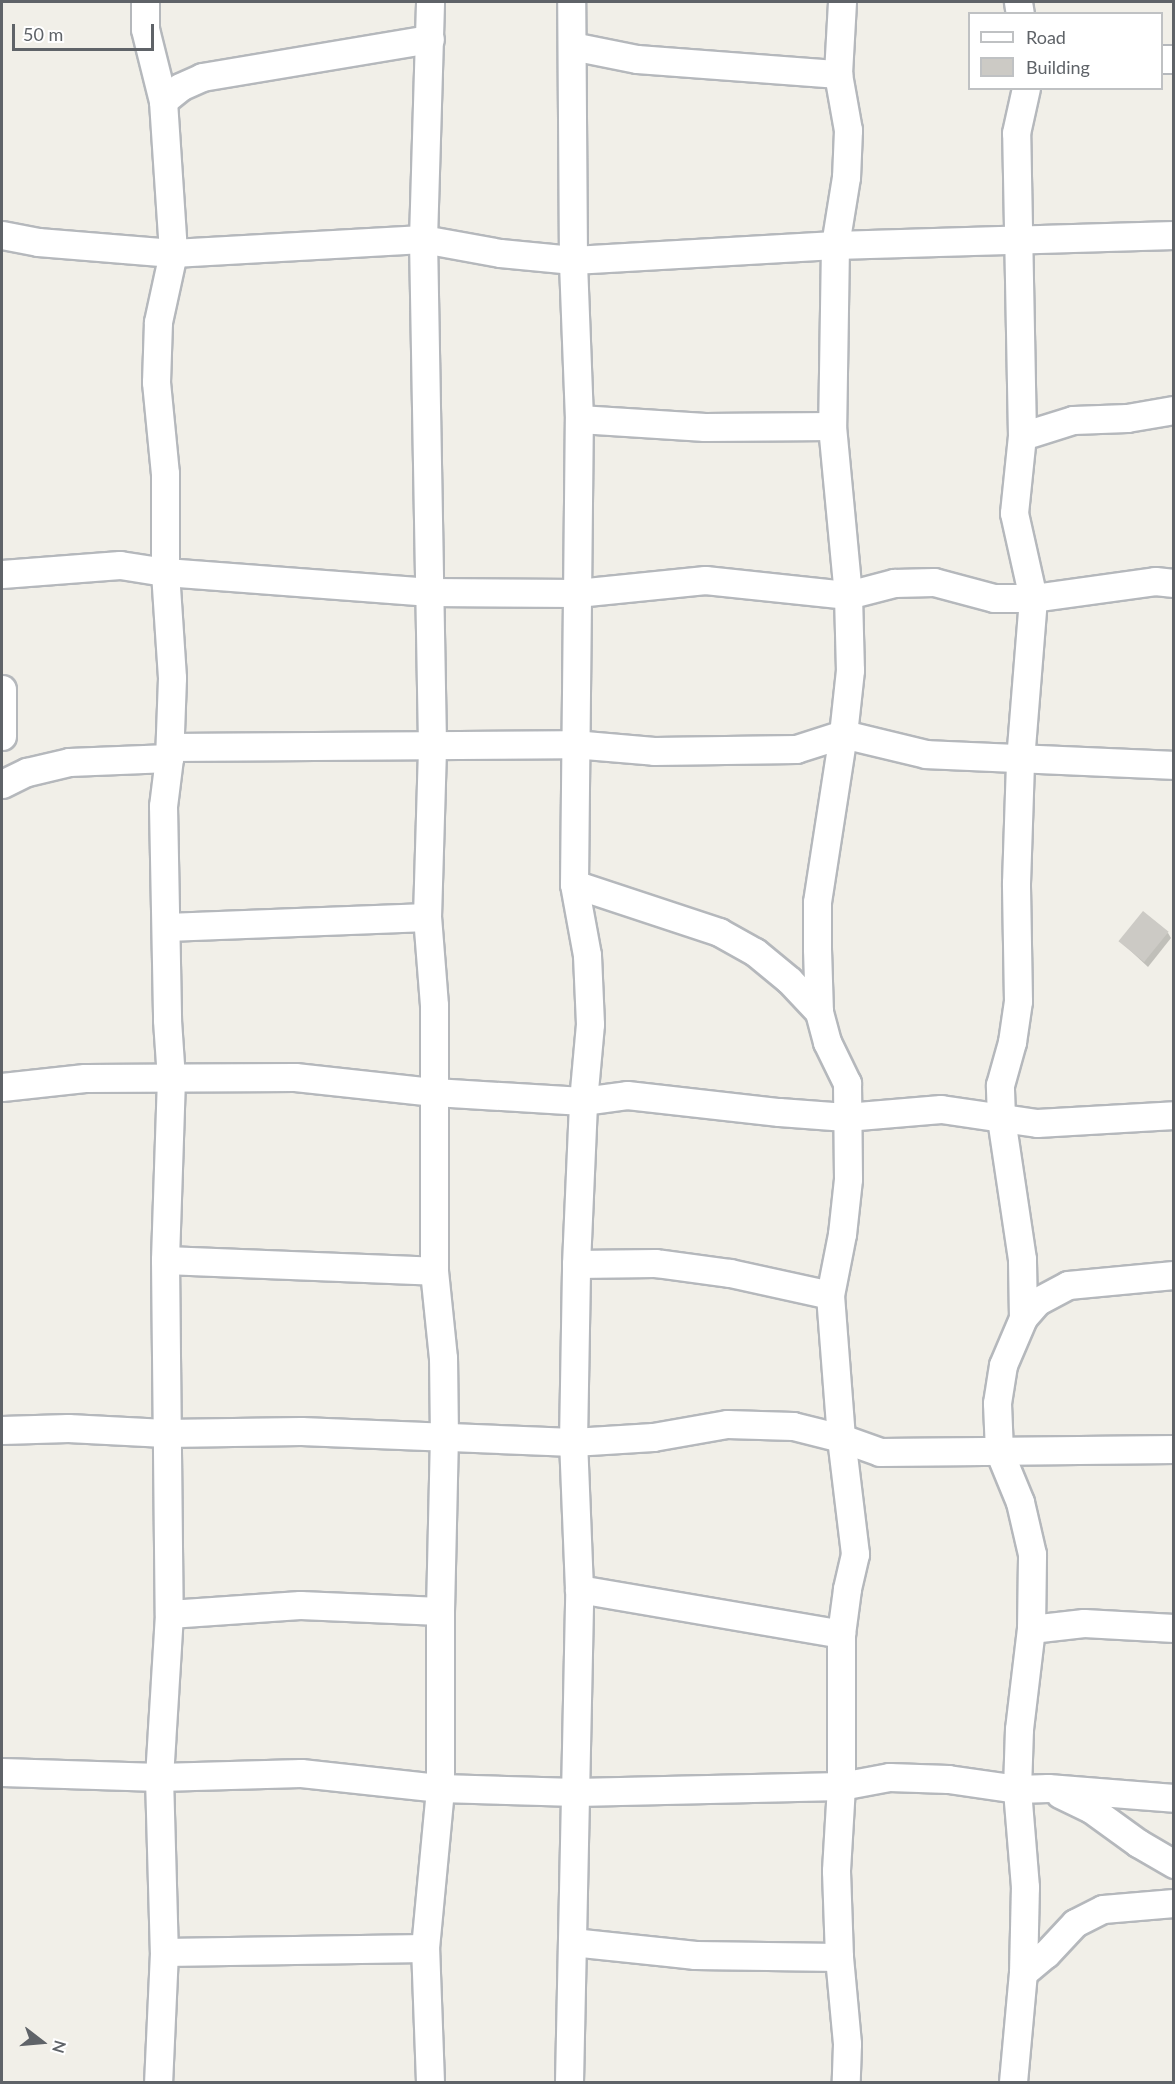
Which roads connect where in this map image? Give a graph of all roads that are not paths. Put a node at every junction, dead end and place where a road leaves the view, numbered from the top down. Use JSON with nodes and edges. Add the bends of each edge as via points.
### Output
{"nodes":[{"id":1,"x":145,"y":2,"type":"edge"},
{"id":2,"x":430,"y":2,"type":"edge"},
{"id":3,"x":571,"y":2,"type":"edge"},
{"id":4,"x":842,"y":2,"type":"edge"},
{"id":5,"x":430,"y":39,"type":"junction"},
{"id":6,"x":572,"y":46,"type":"junction"},
{"id":7,"x":838,"y":74,"type":"junction"},
{"id":8,"x":1026,"y":90,"type":"edge"},
{"id":9,"x":163,"y":101,"type":"junction"},
{"id":10,"x":2,"y":235,"type":"edge"},
{"id":11,"x":1173,"y":235,"type":"edge"},
{"id":12,"x":1019,"y":238,"type":"junction"},
{"id":13,"x":423,"y":239,"type":"junction"},
{"id":14,"x":835,"y":245,"type":"junction"},
{"id":15,"x":173,"y":252,"type":"junction"},
{"id":16,"x":573,"y":260,"type":"junction"},
{"id":17,"x":1173,"y":410,"type":"edge"},
{"id":18,"x":579,"y":419,"type":"junction"},
{"id":19,"x":832,"y":426,"type":"junction"},
{"id":20,"x":1022,"y":436,"type":"junction"},
{"id":21,"x":165,"y":572,"type":"junction"},
{"id":22,"x":2,"y":573,"type":"edge"},
{"id":23,"x":1173,"y":583,"type":"edge"},
{"id":24,"x":430,"y":592,"type":"junction"},
{"id":25,"x":577,"y":593,"type":"junction"},
{"id":26,"x":848,"y":595,"type":"junction"},
{"id":27,"x":1033,"y":598,"type":"junction"},
{"id":28,"x":2,"y":689,"type":"edge"},
{"id":29,"x":843,"y":734,"type":"junction"},
{"id":30,"x":2,"y":736,"type":"edge"},
{"id":31,"x":432,"y":744,"type":"junction"},
{"id":32,"x":573,"y":744,"type":"junction"},
{"id":33,"x":170,"y":753,"type":"junction"},
{"id":34,"x":1020,"y":760,"type":"junction"},
{"id":35,"x":1173,"y":765,"type":"edge"},
{"id":36,"x":2,"y":784,"type":"edge"},
{"id":37,"x":574,"y":884,"type":"junction"},
{"id":38,"x":428,"y":917,"type":"junction"},
{"id":39,"x":167,"y":927,"type":"junction"},
{"id":40,"x":819,"y":1012,"type":"junction"},
{"id":41,"x":171,"y":1078,"type":"junction"},
{"id":42,"x":2,"y":1087,"type":"edge"},
{"id":43,"x":434,"y":1092,"type":"junction"},
{"id":44,"x":583,"y":1101,"type":"junction"},
{"id":45,"x":1173,"y":1115,"type":"edge"},
{"id":46,"x":846,"y":1117,"type":"junction"},
{"id":47,"x":1001,"y":1118,"type":"junction"},
{"id":48,"x":165,"y":1260,"type":"junction"},
{"id":49,"x":576,"y":1263,"type":"junction"},
{"id":50,"x":434,"y":1271,"type":"junction"},
{"id":51,"x":1173,"y":1275,"type":"edge"},
{"id":52,"x":830,"y":1295,"type":"junction"},
{"id":53,"x":1023,"y":1318,"type":"junction"},
{"id":54,"x":2,"y":1430,"type":"edge"},
{"id":55,"x":165,"y":1433,"type":"junction"},
{"id":56,"x":444,"y":1438,"type":"junction"},
{"id":57,"x":841,"y":1438,"type":"junction"},
{"id":58,"x":573,"y":1442,"type":"junction"},
{"id":59,"x":1173,"y":1449,"type":"edge"},
{"id":60,"x":999,"y":1451,"type":"junction"},
{"id":61,"x":579,"y":1589,"type":"junction"},
{"id":62,"x":440,"y":1611,"type":"junction"},
{"id":63,"x":170,"y":1614,"type":"junction"},
{"id":64,"x":1173,"y":1628,"type":"edge"},
{"id":65,"x":1031,"y":1629,"type":"junction"},
{"id":66,"x":841,"y":1634,"type":"junction"},
{"id":67,"x":2,"y":1772,"type":"edge"},
{"id":68,"x":159,"y":1777,"type":"junction"},
{"id":69,"x":841,"y":1786,"type":"junction"},
{"id":70,"x":440,"y":1788,"type":"junction"},
{"id":71,"x":1048,"y":1788,"type":"junction"},
{"id":72,"x":1017,"y":1789,"type":"junction"},
{"id":73,"x":576,"y":1792,"type":"junction"},
{"id":74,"x":1173,"y":1798,"type":"edge"},
{"id":75,"x":1173,"y":1864,"type":"edge"},
{"id":76,"x":1173,"y":1903,"type":"edge"},
{"id":77,"x":572,"y":1942,"type":"junction"},
{"id":78,"x":425,"y":1948,"type":"junction"},
{"id":79,"x":164,"y":1952,"type":"junction"},
{"id":80,"x":839,"y":1957,"type":"junction"},
{"id":81,"x":1023,"y":1973,"type":"junction"},
{"id":82,"x":158,"y":2082,"type":"edge"},
{"id":83,"x":430,"y":2082,"type":"edge"},
{"id":84,"x":569,"y":2082,"type":"edge"},
{"id":85,"x":846,"y":2082,"type":"edge"},
{"id":86,"x":1013,"y":2082,"type":"edge"}],
"edges":[{"from":1,"to":9,"type":"street","via":[[145,29]]},
{"from":2,"to":5,"type":"street"},
{"from":3,"to":6,"type":"street"},
{"from":4,"to":7,"type":"street"},
{"from":5,"to":9,"type":"street","via":[[202,77],[180,87]]},
{"from":5,"to":13,"type":"street"},
{"from":6,"to":7,"type":"street","via":[[637,59]]},
{"from":6,"to":16,"type":"street"},
{"from":7,"to":14,"type":"street","via":[[849,130]]},
{"from":8,"to":12,"type":"street","via":[[1016,133]]},
{"from":9,"to":15,"type":"street"},
{"from":10,"to":15,"type":"street","via":[[38,242]]},
{"from":11,"to":12,"type":"street"},
{"from":12,"to":14,"type":"street"},
{"from":12,"to":20,"type":"street"},
{"from":13,"to":15,"type":"street"},
{"from":13,"to":16,"type":"street","via":[[500,253]]},
{"from":13,"to":24,"type":"street"},
{"from":14,"to":16,"type":"street"},
{"from":14,"to":19,"type":"street"},
{"from":15,"to":21,"type":"street","via":[[158,322],[156,382],[165,473]]},
{"from":16,"to":18,"type":"street"},
{"from":17,"to":20,"type":"street","via":[[1127,418],[1073,420]]},
{"from":18,"to":19,"type":"street","via":[[705,427]]},
{"from":18,"to":25,"type":"street"},
{"from":19,"to":26,"type":"street"},
{"from":20,"to":27,"type":"street","via":[[1014,513]]},
{"from":21,"to":22,"type":"street","via":[[120,565]]},
{"from":21,"to":24,"type":"street"},
{"from":21,"to":33,"type":"street","via":[[172,678]]},
{"from":23,"to":27,"type":"street","via":[[1155,581]]},
{"from":24,"to":25,"type":"street"},
{"from":24,"to":31,"type":"street"},
{"from":25,"to":26,"type":"street","via":[[705,580]]},
{"from":25,"to":32,"type":"street"},
{"from":26,"to":27,"type":"street","via":[[894,583],[934,582],[994,598]]},
{"from":26,"to":29,"type":"street","via":[[850,670]]},
{"from":27,"to":34,"type":"street"},
{"from":28,"to":30,"type":"street"},
{"from":29,"to":32,"type":"street","via":[[796,749],[654,751]]},
{"from":29,"to":34,"type":"street","via":[[926,754]]},
{"from":29,"to":40,"type":"street","via":[[817,902]]},
{"from":31,"to":32,"type":"street"},
{"from":31,"to":33,"type":"street"},
{"from":31,"to":38,"type":"street"},
{"from":32,"to":37,"type":"street"},
{"from":33,"to":36,"type":"street","via":[[69,762],[27,772]]},
{"from":33,"to":39,"type":"street","via":[[163,806]]},
{"from":34,"to":35,"type":"street"},
{"from":34,"to":47,"type":"street","via":[[1017,1001],[1012,1042],[1000,1085]]},
{"from":37,"to":40,"type":"street","via":[[719,932],[755,952]]},
{"from":37,"to":44,"type":"street","via":[[587,955],[590,1024]]},
{"from":38,"to":39,"type":"street"},
{"from":38,"to":43,"type":"street"},
{"from":39,"to":41,"type":"street"},
{"from":40,"to":46,"type":"street","via":[[827,1042],[847,1083]]},
{"from":41,"to":42,"type":"street","via":[[85,1078]]},
{"from":41,"to":43,"type":"street","via":[[296,1077]]},
{"from":41,"to":48,"type":"street"},
{"from":43,"to":44,"type":"street"},
{"from":43,"to":50,"type":"street"},
{"from":44,"to":46,"type":"street","via":[[627,1095]]},
{"from":44,"to":49,"type":"street"},
{"from":45,"to":47,"type":"street","via":[[1037,1123]]},
{"from":46,"to":47,"type":"street","via":[[941,1109]]},
{"from":46,"to":52,"type":"street","via":[[848,1179]]},
{"from":47,"to":53,"type":"street","via":[[1022,1259]]},
{"from":48,"to":50,"type":"street"},
{"from":48,"to":55,"type":"street"},
{"from":49,"to":52,"type":"street","via":[[656,1263],[730,1273]]},
{"from":49,"to":58,"type":"street"},
{"from":50,"to":56,"type":"street","via":[[443,1358]]},
{"from":51,"to":53,"type":"street","via":[[1068,1285],[1038,1301]]},
{"from":52,"to":57,"type":"street"},
{"from":53,"to":60,"type":"street","via":[[1003,1365],[997,1403]]},
{"from":54,"to":55,"type":"street","via":[[68,1428]]},
{"from":55,"to":56,"type":"street","via":[[301,1431]]},
{"from":55,"to":63,"type":"street"},
{"from":56,"to":58,"type":"street"},
{"from":56,"to":62,"type":"street"},
{"from":57,"to":58,"type":"street","via":[[793,1426],[727,1424],[654,1437]]},
{"from":57,"to":60,"type":"street","via":[[880,1452]]},
{"from":57,"to":66,"type":"street","via":[[855,1554]]},
{"from":58,"to":61,"type":"street"},
{"from":59,"to":60,"type":"street"},
{"from":60,"to":65,"type":"street","via":[[1020,1502],[1032,1554]]},
{"from":61,"to":66,"type":"street"},
{"from":61,"to":73,"type":"street"},
{"from":62,"to":63,"type":"street","via":[[300,1605]]},
{"from":62,"to":70,"type":"street"},
{"from":63,"to":68,"type":"street"},
{"from":64,"to":65,"type":"street","via":[[1084,1623]]},
{"from":65,"to":72,"type":"street","via":[[1019,1729]]},
{"from":66,"to":69,"type":"street"},
{"from":67,"to":68,"type":"street"},
{"from":68,"to":70,"type":"street","via":[[301,1773]]},
{"from":68,"to":79,"type":"street"},
{"from":69,"to":72,"type":"street","via":[[889,1778],[948,1779]]},
{"from":69,"to":73,"type":"street"},
{"from":69,"to":80,"type":"street","via":[[836,1871]]},
{"from":70,"to":73,"type":"street"},
{"from":70,"to":78,"type":"street"},
{"from":71,"to":72,"type":"street"},
{"from":71,"to":74,"type":"street"},
{"from":71,"to":75,"type":"street","via":[[1090,1809]]},
{"from":72,"to":81,"type":"street","via":[[1025,1887]]},
{"from":73,"to":77,"type":"street"},
{"from":76,"to":81,"type":"street","via":[[1103,1909],[1075,1923]]},
{"from":77,"to":80,"type":"street","via":[[695,1955]]},
{"from":77,"to":84,"type":"street"},
{"from":78,"to":79,"type":"street"},
{"from":78,"to":83,"type":"street"},
{"from":79,"to":82,"type":"street"},
{"from":80,"to":85,"type":"street","via":[[847,2044]]},
{"from":81,"to":86,"type":"street"}]}
